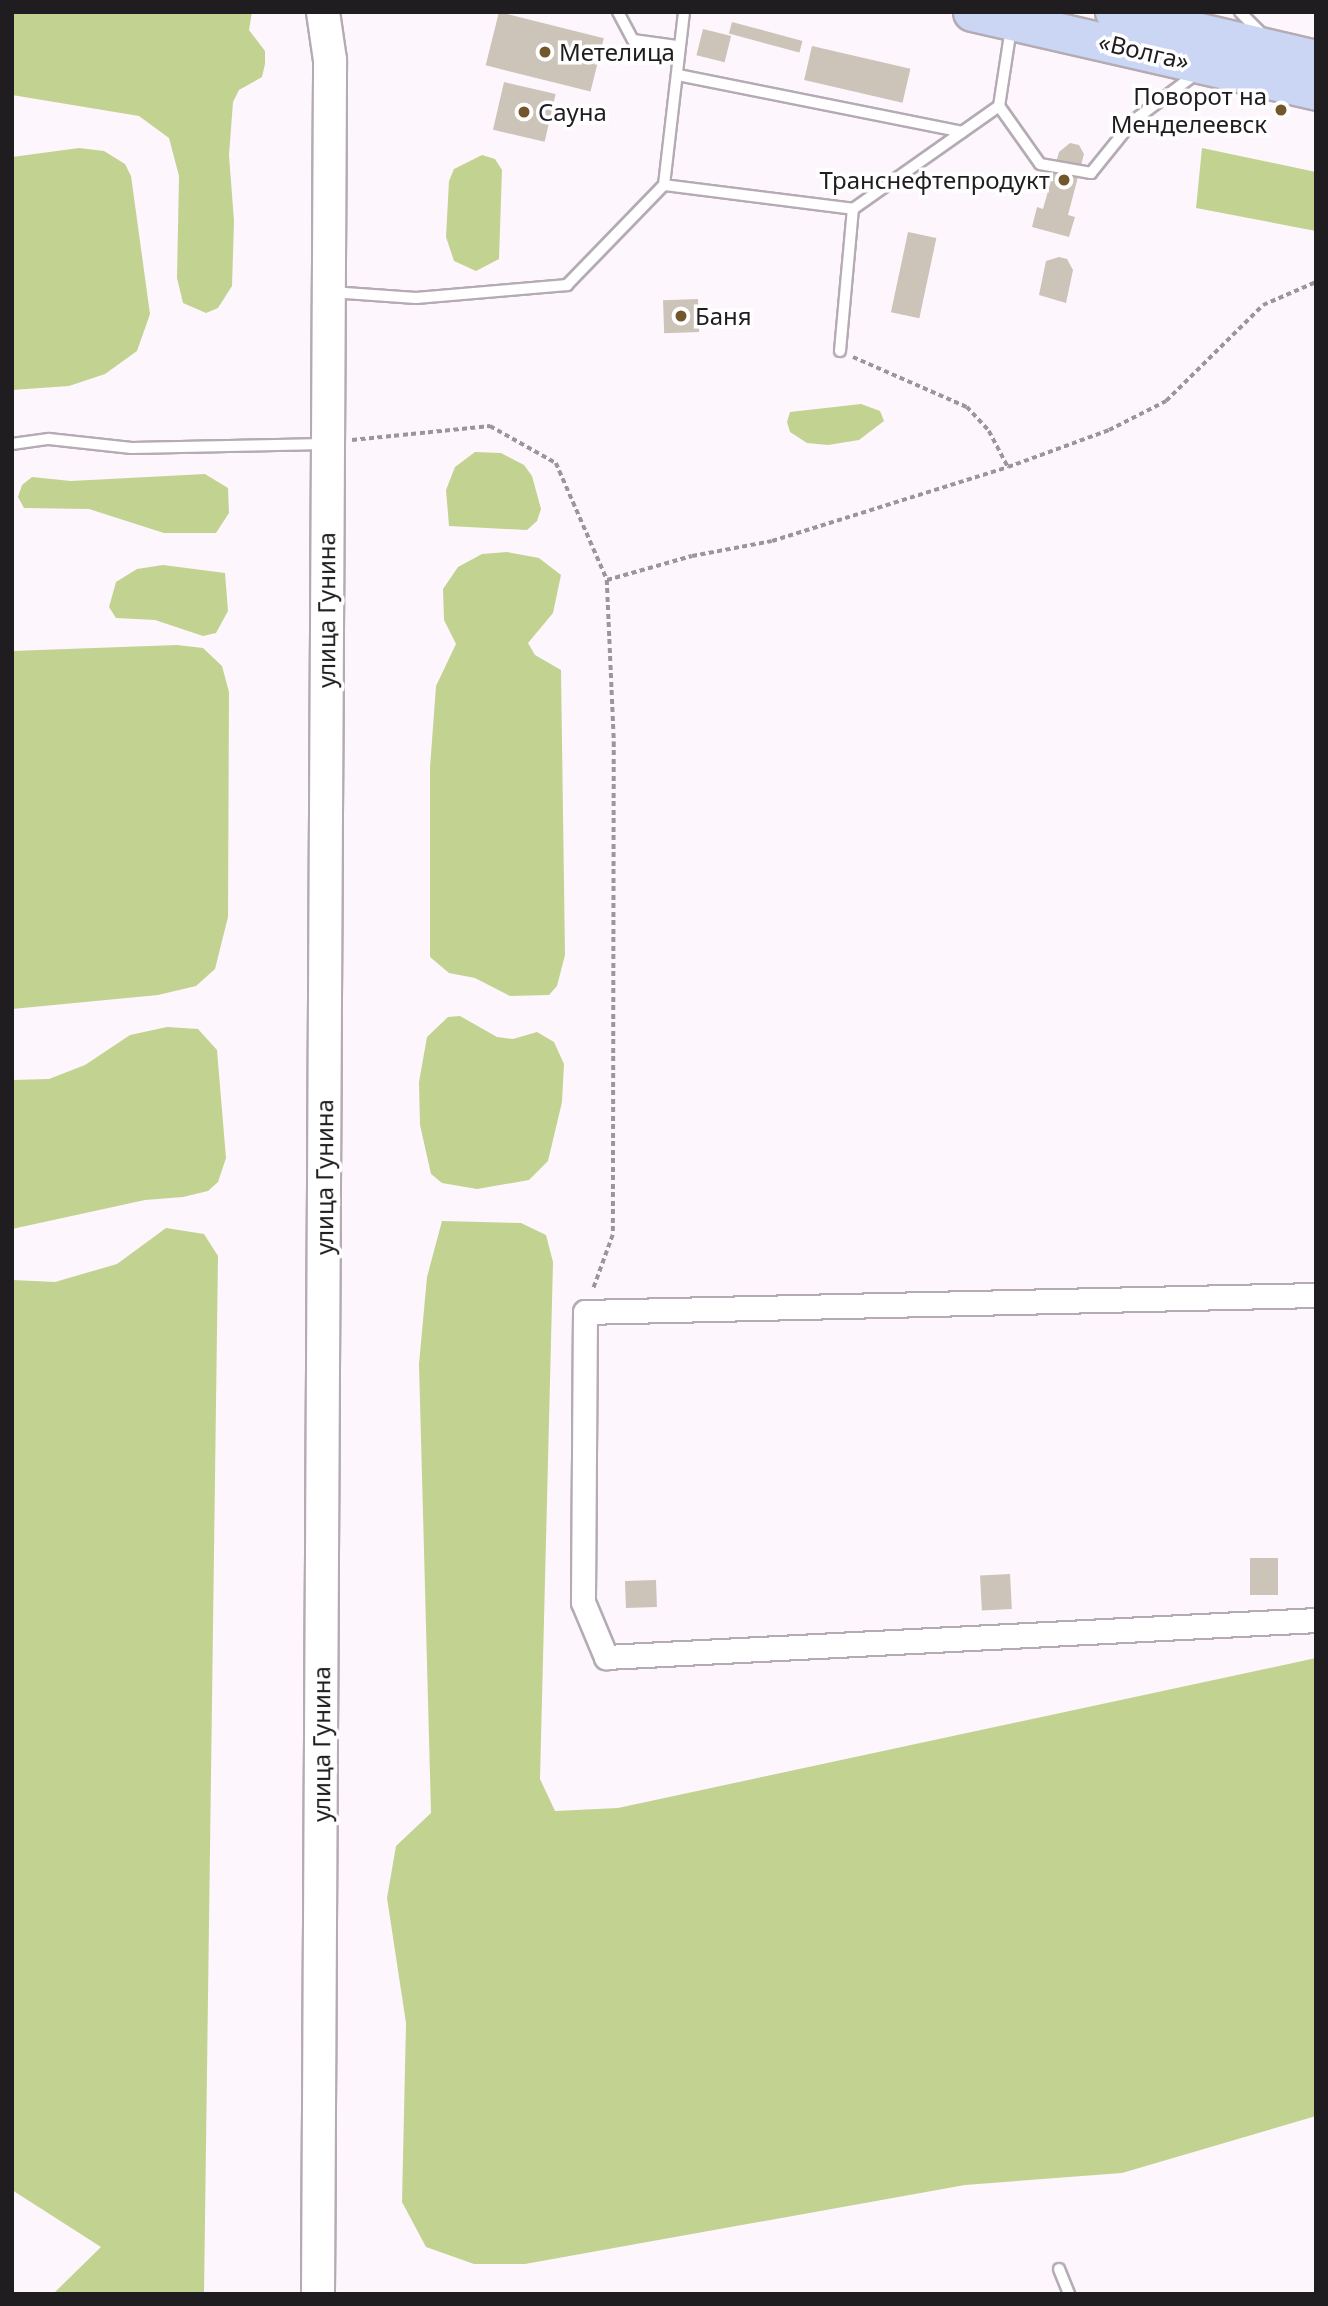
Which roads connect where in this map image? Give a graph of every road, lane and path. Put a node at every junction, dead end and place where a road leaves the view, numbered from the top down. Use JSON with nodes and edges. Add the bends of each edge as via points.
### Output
{"nodes":[{"id":1,"x":323,"y":12,"type":"edge"},
{"id":2,"x":344,"y":12,"type":"edge"},
{"id":3,"x":618,"y":12,"type":"edge"},
{"id":4,"x":684,"y":12,"type":"edge"},
{"id":5,"x":972,"y":12,"type":"edge"},
{"id":6,"x":1114,"y":12,"type":"edge"},
{"id":7,"x":1240,"y":12,"type":"edge"},
{"id":8,"x":1012,"y":22,"type":"junction"},
{"id":9,"x":677,"y":46,"type":"junction"},
{"id":10,"x":1280,"y":52,"type":"junction"},
{"id":11,"x":1316,"y":59,"type":"edge"},
{"id":12,"x":330,"y":60,"type":"junction"},
{"id":13,"x":1211,"y":66,"type":"junction"},
{"id":14,"x":678,"y":75,"type":"junction"},
{"id":15,"x":1316,"y":91,"type":"edge"},
{"id":16,"x":999,"y":106,"type":"junction"},
{"id":17,"x":962,"y":132,"type":"junction"},
{"id":18,"x":664,"y":185,"type":"junction"},
{"id":19,"x":853,"y":209,"type":"junction"},
{"id":20,"x":1316,"y":282,"type":"edge"},
{"id":21,"x":328,"y":292,"type":"junction"},
{"id":22,"x":840,"y":351,"type":"joint"},
{"id":23,"x":12,"y":444,"type":"edge"},
{"id":24,"x":325,"y":444,"type":"junction"},
{"id":25,"x":1008,"y":467,"type":"junction"},
{"id":26,"x":607,"y":580,"type":"junction"},
{"id":27,"x":1316,"y":1295,"type":"edge"},
{"id":28,"x":585,"y":1312,"type":"junction"},
{"id":29,"x":1316,"y":1620,"type":"edge"},
{"id":30,"x":1059,"y":2269,"type":"dead end"},
{"id":31,"x":318,"y":2294,"type":"edge"},
{"id":32,"x":1069,"y":2294,"type":"edge"}],
"edges":[{"from":1,"to":12,"type":"main road"},
{"from":2,"to":12,"type":"main road"},
{"from":3,"to":9,"type":"lane","via":[[633,40]]},
{"from":4,"to":9,"type":"lane"},
{"from":5,"to":8,"type":"highway","name":"«Волга»"},
{"from":6,"to":10,"type":"highway","name":"«Волга»"},
{"from":7,"to":10,"type":"lane"},
{"from":8,"to":13,"type":"highway","name":"«Волга»"},
{"from":8,"to":16,"type":"lane"},
{"from":9,"to":14,"type":"lane"},
{"from":10,"to":11,"type":"highway","name":"«Волга»"},
{"from":12,"to":21,"type":"main road","name":"улица Гунина"},
{"from":13,"to":15,"type":"highway","name":"«Волга»"},
{"from":13,"to":16,"type":"lane","via":[[1133,121],[1091,173],[1040,164]]},
{"from":14,"to":17,"type":"lane"},
{"from":14,"to":18,"type":"lane"},
{"from":16,"to":17,"type":"lane"},
{"from":17,"to":19,"type":"lane"},
{"from":18,"to":19,"type":"lane"},
{"from":18,"to":21,"type":"lane","via":[[567,285],[416,298]]},
{"from":19,"to":22,"type":"lane"},
{"from":20,"to":25,"type":"path","via":[[1264,305],[1166,401],[1110,430]]},
{"from":21,"to":24,"type":"main road","name":"улица Гунина"},
{"from":22,"to":25,"type":"path","via":[[967,407],[989,431]]},
{"from":23,"to":24,"type":"lane","via":[[49,439],[132,448]]},
{"from":24,"to":26,"type":"path","via":[[491,426],[556,463]]},
{"from":24,"to":31,"type":"main road","name":"улица Гунина"},
{"from":25,"to":26,"type":"path","via":[[772,541],[692,556]]},
{"from":26,"to":28,"type":"path","via":[[614,742],[613,1235]]},
{"from":27,"to":28,"type":"street"},
{"from":28,"to":29,"type":"street","via":[[583,1602],[606,1657]]},
{"from":30,"to":32,"type":"lane"}]}
